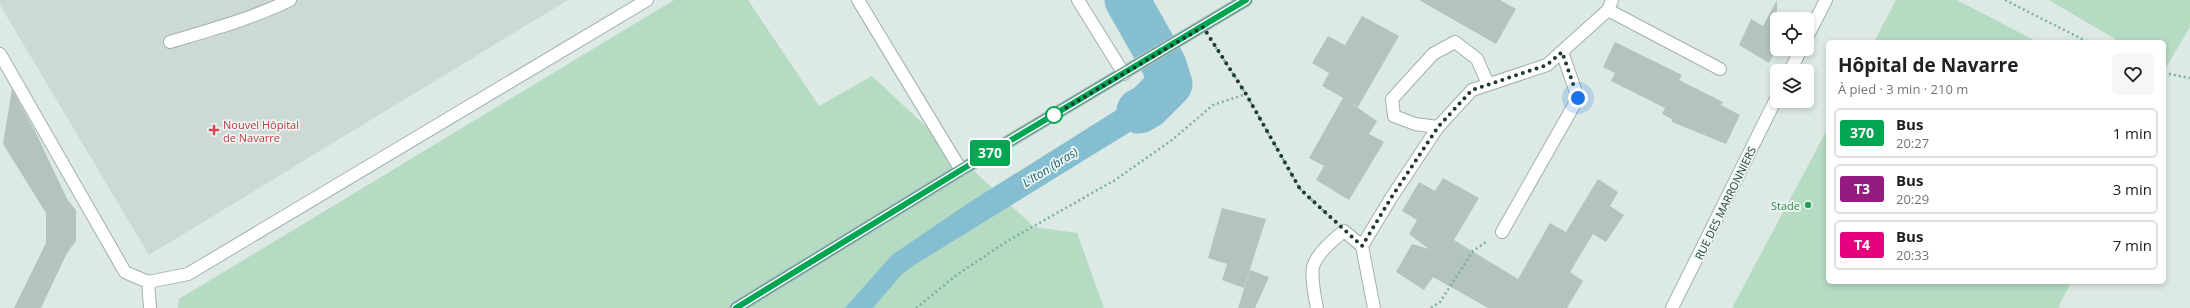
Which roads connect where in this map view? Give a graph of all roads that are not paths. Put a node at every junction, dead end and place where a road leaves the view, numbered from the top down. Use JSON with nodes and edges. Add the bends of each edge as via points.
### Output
{"nodes":[{"id":1,"x":290,"y":0,"type":"edge"},
{"id":2,"x":647,"y":0,"type":"edge"},
{"id":3,"x":858,"y":0,"type":"edge"},
{"id":4,"x":1078,"y":0,"type":"edge"},
{"id":5,"x":1246,"y":0,"type":"edge"},
{"id":6,"x":1826,"y":0,"type":"edge"},
{"id":7,"x":1610,"y":5,"type":"edge"},
{"id":8,"x":1814,"y":23,"type":"edge"},
{"id":9,"x":170,"y":42,"type":"dead end"},
{"id":10,"x":1562,"y":52,"type":"junction"},
{"id":11,"x":0,"y":54,"type":"edge"},
{"id":12,"x":1720,"y":69,"type":"dead end"},
{"id":13,"x":1124,"y":74,"type":"junction"},
{"id":14,"x":1488,"y":84,"type":"junction"},
{"id":15,"x":1772,"y":108,"type":"edge"},
{"id":16,"x":1438,"y":127,"type":"junction"},
{"id":17,"x":961,"y":170,"type":"junction"},
{"id":18,"x":1502,"y":232,"type":"road end"},
{"id":19,"x":1362,"y":246,"type":"junction"},
{"id":20,"x":148,"y":282,"type":"junction"},
{"id":21,"x":150,"y":308,"type":"edge"},
{"id":22,"x":736,"y":308,"type":"edge"},
{"id":23,"x":1317,"y":308,"type":"edge"},
{"id":24,"x":1374,"y":308,"type":"edge"},
{"id":25,"x":1672,"y":308,"type":"edge"}],
"edges":[{"from":1,"to":9,"type":"street","via":[[268,11]]},
{"from":2,"to":20,"type":"street","via":[[188,274]]},
{"from":3,"to":17,"type":"street"},
{"from":4,"to":13,"type":"street"},
{"from":5,"to":13,"type":"main road"},
{"from":6,"to":8,"type":"street"},
{"from":7,"to":10,"type":"street"},
{"from":7,"to":12,"type":"street"},
{"from":10,"to":14,"type":"street","via":[[1547,65]]},
{"from":10,"to":18,"type":"street","via":[[1578,98]]},
{"from":11,"to":20,"type":"street","via":[[125,272]]},
{"from":13,"to":17,"type":"main road"},
{"from":14,"to":16,"type":"street","via":[[1472,90]]},
{"from":14,"to":16,"type":"street","via":[[1477,59],[1455,42],[1433,54],[1392,99],[1394,116],[1415,124]]},
{"from":15,"to":25,"type":"street","name":"RUE DES MARRONNIERS"},
{"from":16,"to":19,"type":"street"},
{"from":17,"to":22,"type":"main road"},
{"from":19,"to":23,"type":"street","via":[[1344,231],[1330,243],[1313,267]]},
{"from":19,"to":24,"type":"street"},
{"from":20,"to":21,"type":"street"}]}
